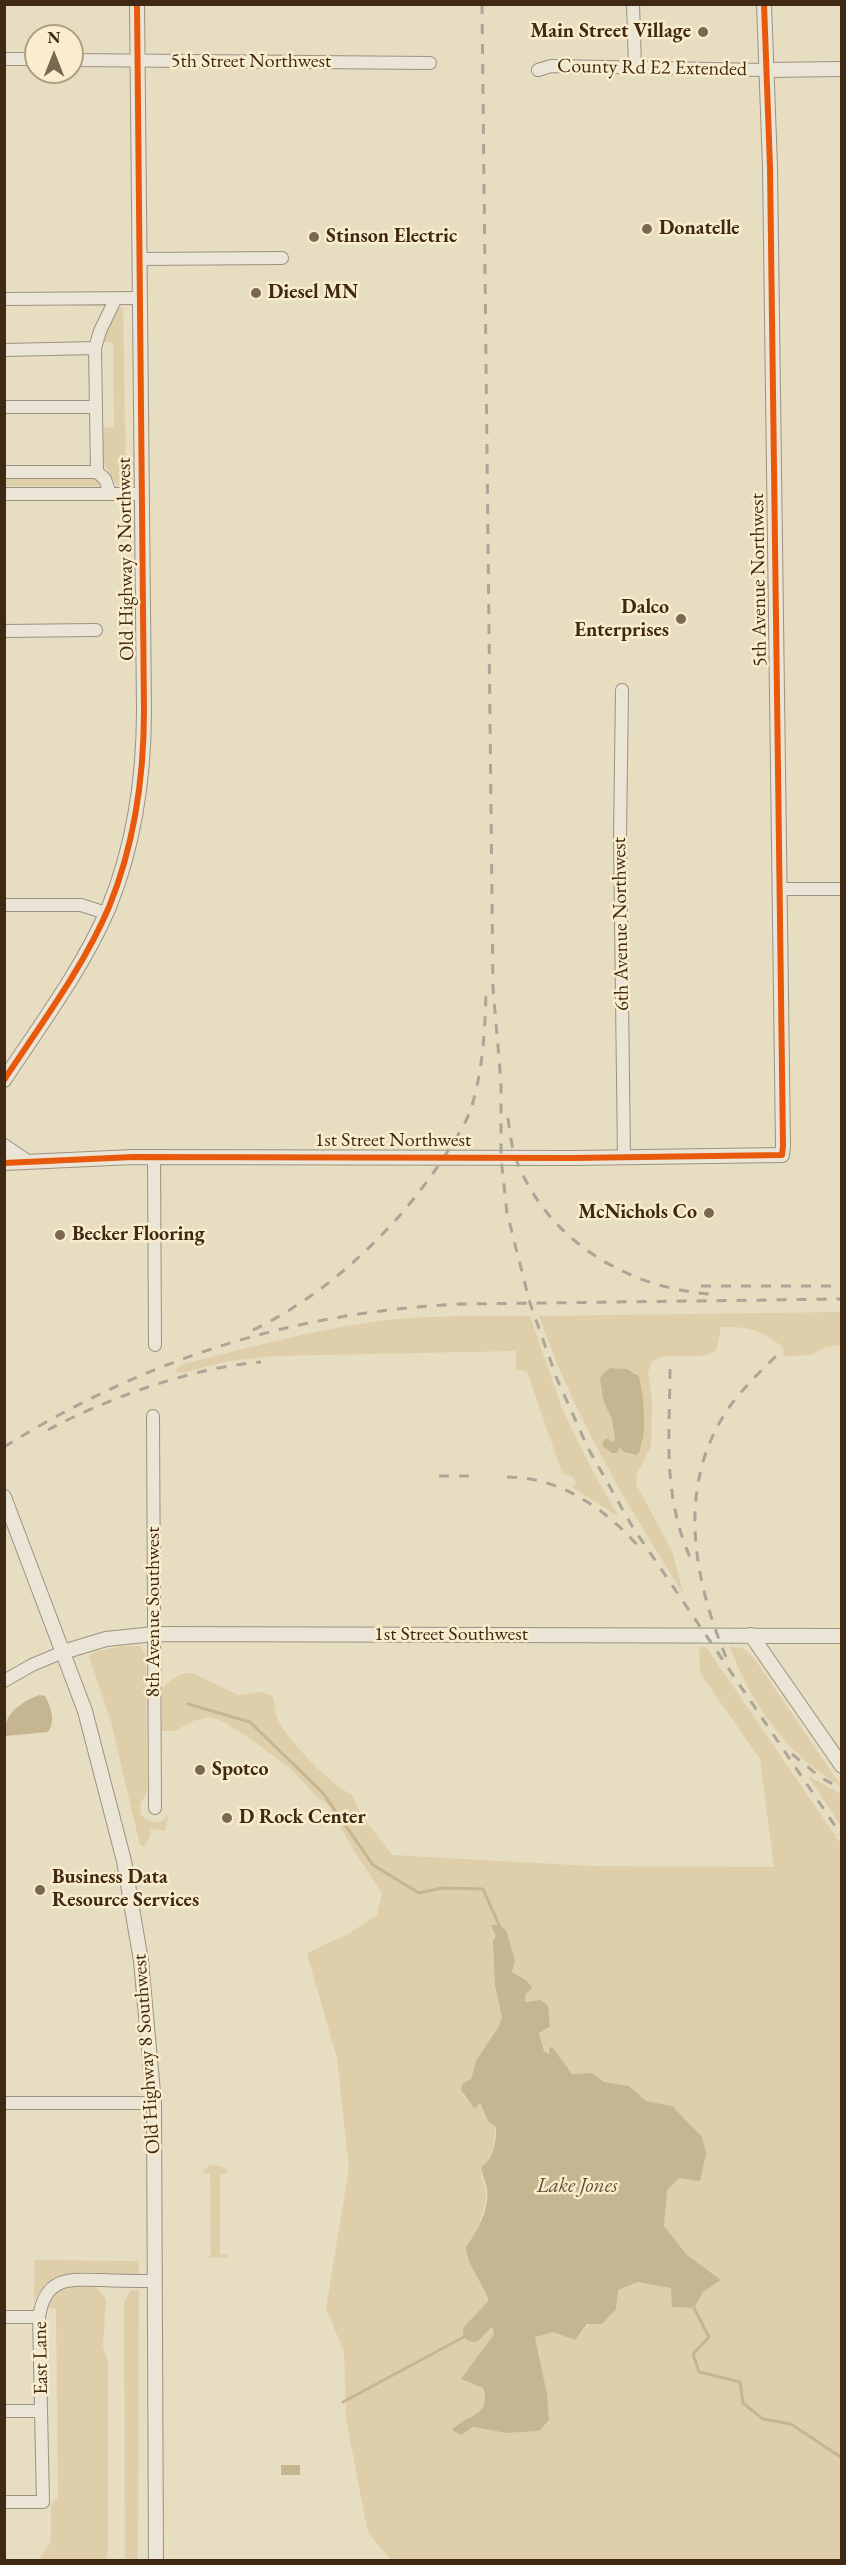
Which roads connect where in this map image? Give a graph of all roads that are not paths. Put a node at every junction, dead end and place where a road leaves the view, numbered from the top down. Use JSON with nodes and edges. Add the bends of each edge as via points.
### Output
{"nodes":[{"id":1,"x":137,"y":4,"type":"edge"},
{"id":2,"x":633,"y":4,"type":"edge"},
{"id":3,"x":764,"y":4,"type":"edge"},
{"id":4,"x":4,"y":59,"type":"edge"},
{"id":5,"x":24,"y":59,"type":"edge"},
{"id":6,"x":84,"y":60,"type":"edge"},
{"id":7,"x":138,"y":61,"type":"junction"},
{"id":8,"x":430,"y":63,"type":"dead end"},
{"id":9,"x":635,"y":67,"type":"junction"},
{"id":10,"x":842,"y":69,"type":"edge"},
{"id":11,"x":538,"y":70,"type":"dead end"},
{"id":12,"x":766,"y":70,"type":"junction"},
{"id":13,"x":282,"y":258,"type":"dead end"},
{"id":14,"x":140,"y":259,"type":"junction"},
{"id":15,"x":116,"y":298,"type":"junction"},
{"id":16,"x":140,"y":298,"type":"junction"},
{"id":17,"x":4,"y":299,"type":"edge"},
{"id":18,"x":95,"y":348,"type":"junction"},
{"id":19,"x":4,"y":350,"type":"edge"},
{"id":20,"x":4,"y":407,"type":"edge"},
{"id":21,"x":95,"y":407,"type":"junction"},
{"id":22,"x":4,"y":472,"type":"edge"},
{"id":23,"x":97,"y":472,"type":"junction"},
{"id":24,"x":4,"y":494,"type":"edge"},
{"id":25,"x":110,"y":494,"type":"junction"},
{"id":26,"x":142,"y":494,"type":"junction"},
{"id":27,"x":96,"y":630,"type":"dead end"},
{"id":28,"x":4,"y":631,"type":"edge"},
{"id":29,"x":622,"y":690,"type":"dead end"},
{"id":30,"x":779,"y":889,"type":"junction"},
{"id":31,"x":842,"y":889,"type":"edge"},
{"id":32,"x":4,"y":905,"type":"edge"},
{"id":33,"x":106,"y":913,"type":"junction"},
{"id":34,"x":4,"y":1080,"type":"edge"},
{"id":35,"x":4,"y":1146,"type":"edge"},
{"id":36,"x":782,"y":1155,"type":"joint"},
{"id":37,"x":154,"y":1157,"type":"junction"},
{"id":38,"x":624,"y":1157,"type":"junction"},
{"id":39,"x":26,"y":1161,"type":"junction"},
{"id":40,"x":4,"y":1162,"type":"edge"},
{"id":41,"x":155,"y":1345,"type":"dead end"},
{"id":42,"x":153,"y":1416,"type":"dead end"},
{"id":43,"x":4,"y":1497,"type":"edge"},
{"id":44,"x":154,"y":1634,"type":"junction"},
{"id":45,"x":751,"y":1635,"type":"junction"},
{"id":46,"x":842,"y":1636,"type":"edge"},
{"id":47,"x":63,"y":1652,"type":"junction"},
{"id":48,"x":4,"y":1682,"type":"edge"},
{"id":49,"x":842,"y":1766,"type":"edge"},
{"id":50,"x":155,"y":1808,"type":"dead end"},
{"id":51,"x":4,"y":2103,"type":"edge"},
{"id":52,"x":154,"y":2103,"type":"junction"},
{"id":53,"x":155,"y":2281,"type":"junction"},
{"id":54,"x":4,"y":2317,"type":"edge"},
{"id":55,"x":39,"y":2317,"type":"junction"},
{"id":56,"x":4,"y":2411,"type":"edge"},
{"id":57,"x":41,"y":2411,"type":"junction"},
{"id":58,"x":4,"y":2502,"type":"edge"},
{"id":59,"x":156,"y":2560,"type":"edge"}],
"edges":[{"from":1,"to":7,"type":"street","name":"Old Highway 8 Northwest"},
{"from":2,"to":9,"type":"street"},
{"from":3,"to":12,"type":"street","name":"5th Avenue Northwest"},
{"from":4,"to":5,"type":"street"},
{"from":6,"to":7,"type":"street","name":"5th Street Northwest"},
{"from":7,"to":8,"type":"street","name":"5th Street Northwest"},
{"from":7,"to":14,"type":"street","name":"Old Highway 8 Northwest"},
{"from":9,"to":11,"type":"street","name":"County Rd E2 Extended","via":[[550,66]]},
{"from":9,"to":12,"type":"street","name":"County Rd E2 Extended"},
{"from":10,"to":12,"type":"street"},
{"from":12,"to":30,"type":"street","name":"5th Avenue Northwest"},
{"from":13,"to":14,"type":"street"},
{"from":14,"to":16,"type":"street","name":"Old Highway 8 Northwest"},
{"from":15,"to":16,"type":"street"},
{"from":15,"to":17,"type":"street"},
{"from":15,"to":18,"type":"street"},
{"from":16,"to":26,"type":"street","name":"Old Highway 8 Northwest"},
{"from":18,"to":19,"type":"street"},
{"from":18,"to":21,"type":"street"},
{"from":20,"to":21,"type":"street"},
{"from":21,"to":23,"type":"street"},
{"from":22,"to":23,"type":"street"},
{"from":23,"to":25,"type":"street","via":[[105,479]]},
{"from":24,"to":25,"type":"street"},
{"from":25,"to":26,"type":"street"},
{"from":26,"to":33,"type":"street","name":"Old Highway 8 Northwest","via":[[142,772],[131,840]]},
{"from":27,"to":28,"type":"street"},
{"from":29,"to":38,"type":"street","name":"6th Avenue Northwest"},
{"from":30,"to":31,"type":"street"},
{"from":30,"to":36,"type":"street","name":"5th Avenue Northwest"},
{"from":32,"to":33,"type":"street","via":[[81,905]]},
{"from":33,"to":34,"type":"street","name":"Old Highway 8 Northwest","via":[[77,967]]},
{"from":35,"to":39,"type":"street"},
{"from":36,"to":38,"type":"street","name":"1st Street Northwest"},
{"from":37,"to":38,"type":"street","name":"1st Street Northwest"},
{"from":37,"to":39,"type":"street","name":"1st Street Northwest"},
{"from":37,"to":41,"type":"street"},
{"from":39,"to":40,"type":"street","name":"1st Street Northwest"},
{"from":42,"to":44,"type":"street","name":"8th Avenue Southwest"},
{"from":43,"to":47,"type":"street","name":"Old Highway 8 Southwest"},
{"from":44,"to":45,"type":"street","name":"1st Street Southwest"},
{"from":44,"to":47,"type":"street","name":"1st Street Southwest","via":[[106,1639]]},
{"from":44,"to":50,"type":"street","name":"8th Avenue Southwest"},
{"from":45,"to":46,"type":"street","name":"1st Street Southwest"},
{"from":45,"to":49,"type":"street"},
{"from":47,"to":48,"type":"street"},
{"from":47,"to":52,"type":"street","name":"Old Highway 8 Southwest","via":[[85,1711],[128,1879],[146,1993]]},
{"from":51,"to":52,"type":"street"},
{"from":52,"to":53,"type":"street","name":"Old Highway 8 Southwest"},
{"from":53,"to":55,"type":"street","name":"East Lane","via":[[63,2280],[46,2294]]},
{"from":53,"to":59,"type":"street","name":"Old Highway 8 Southwest"},
{"from":54,"to":55,"type":"street"},
{"from":55,"to":57,"type":"street","name":"East Lane"},
{"from":56,"to":57,"type":"street"},
{"from":57,"to":58,"type":"street","name":"East Lane","via":[[43,2502]]}]}
